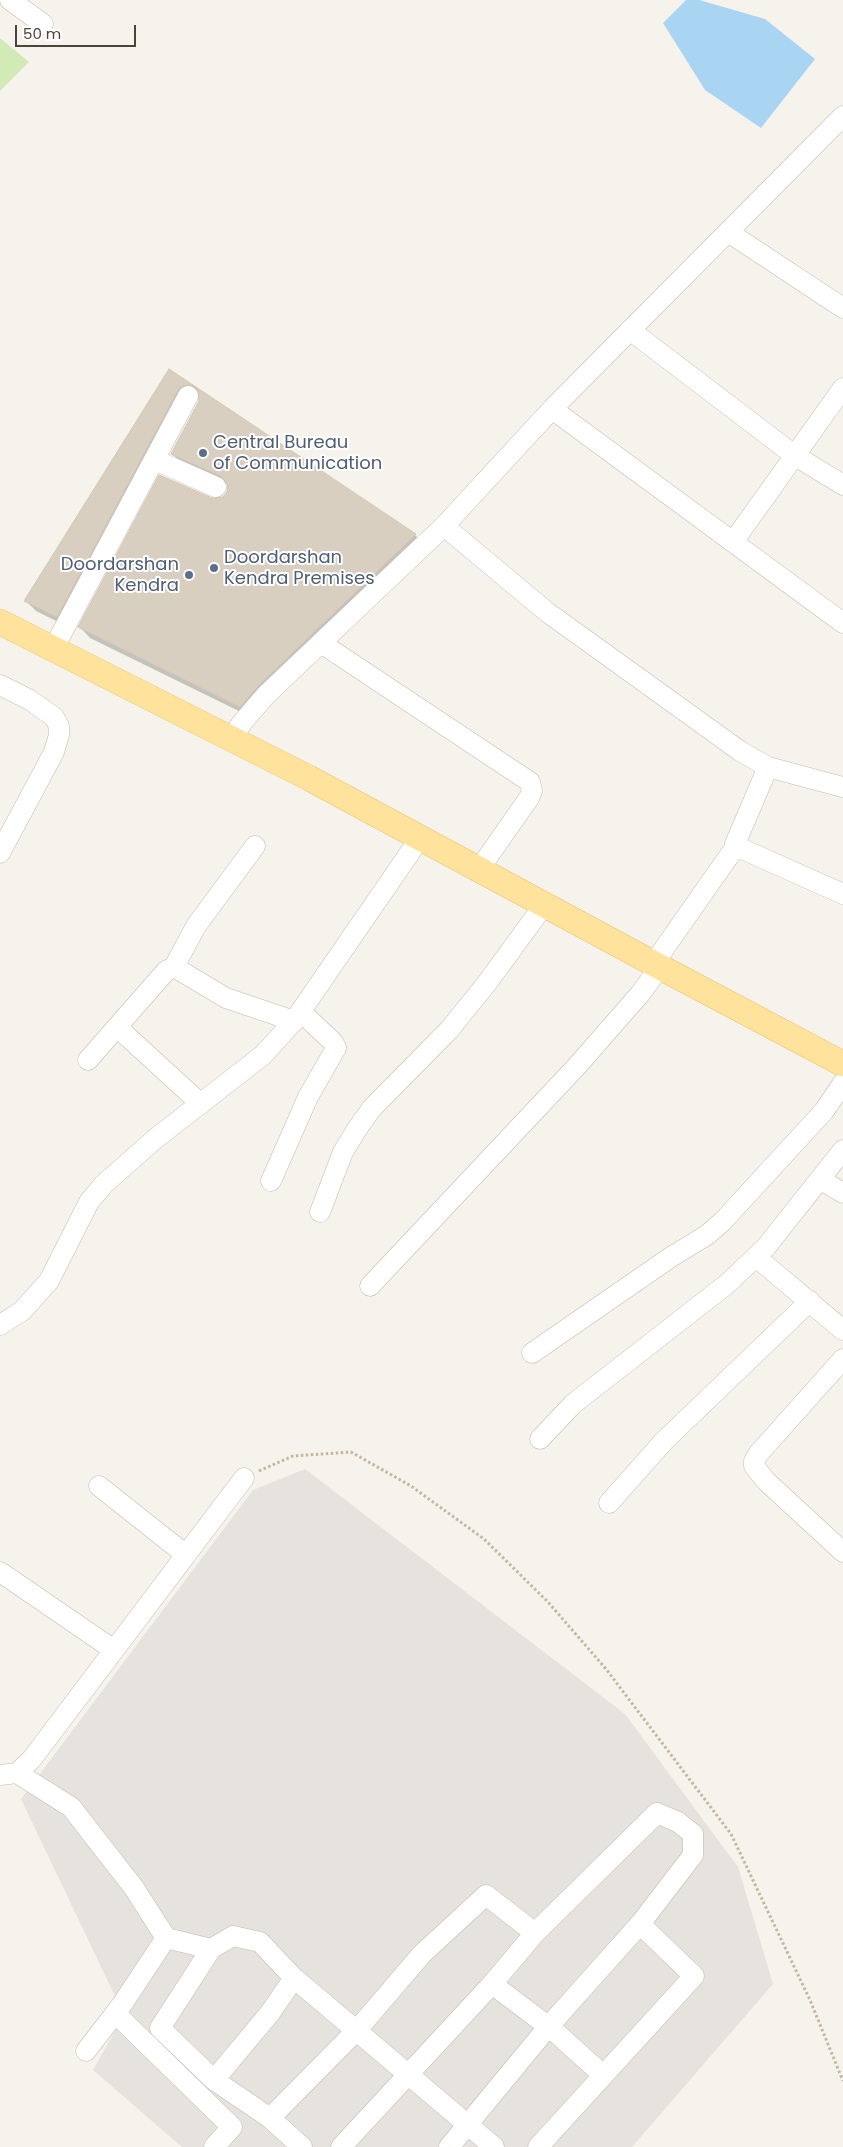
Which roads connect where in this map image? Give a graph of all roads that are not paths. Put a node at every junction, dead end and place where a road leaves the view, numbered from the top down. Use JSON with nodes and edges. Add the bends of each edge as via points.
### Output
{"nodes":[{"id":1,"x":10,"y":0,"type":"edge"},
{"id":2,"x":43,"y":24,"type":"dead end"},
{"id":3,"x":841,"y":119,"type":"edge"},
{"id":4,"x":728,"y":232,"type":"junction"},
{"id":5,"x":843,"y":308,"type":"edge"},
{"id":6,"x":630,"y":330,"type":"junction"},
{"id":7,"x":843,"y":388,"type":"edge"},
{"id":8,"x":188,"y":396,"type":"dead end"},
{"id":9,"x":552,"y":409,"type":"junction"},
{"id":10,"x":794,"y":455,"type":"junction"},
{"id":11,"x":155,"y":460,"type":"junction"},
{"id":12,"x":843,"y":485,"type":"edge"},
{"id":13,"x":216,"y":487,"type":"dead end"},
{"id":14,"x":444,"y":526,"type":"junction"},
{"id":15,"x":733,"y":542,"type":"junction"},
{"id":16,"x":0,"y":608,"type":"edge"},
{"id":17,"x":0,"y":622,"type":"edge"},
{"id":18,"x":843,"y":624,"type":"edge"},
{"id":19,"x":59,"y":638,"type":"junction"},
{"id":20,"x":321,"y":643,"type":"junction"},
{"id":21,"x":0,"y":685,"type":"edge"},
{"id":22,"x":237,"y":731,"type":"junction"},
{"id":23,"x":768,"y":767,"type":"junction"},
{"id":24,"x":843,"y":787,"type":"edge"},
{"id":25,"x":420,"y":838,"type":"junction"},
{"id":26,"x":255,"y":846,"type":"dead end"},
{"id":27,"x":736,"y":846,"type":"junction"},
{"id":28,"x":0,"y":853,"type":"edge"},
{"id":29,"x":487,"y":858,"type":"junction"},
{"id":30,"x":843,"y":894,"type":"edge"},
{"id":31,"x":544,"y":905,"type":"junction"},
{"id":32,"x":660,"y":960,"type":"junction"},
{"id":33,"x":174,"y":967,"type":"junction"},
{"id":34,"x":297,"y":1016,"type":"junction"},
{"id":35,"x":117,"y":1027,"type":"junction"},
{"id":36,"x":843,"y":1048,"type":"edge"},
{"id":37,"x":88,"y":1060,"type":"dead end"},
{"id":38,"x":843,"y":1064,"type":"edge"},
{"id":39,"x":843,"y":1084,"type":"edge"},
{"id":40,"x":201,"y":1104,"type":"junction"},
{"id":41,"x":843,"y":1150,"type":"edge"},
{"id":42,"x":821,"y":1180,"type":"junction"},
{"id":43,"x":271,"y":1181,"type":"dead end"},
{"id":44,"x":843,"y":1193,"type":"edge"},
{"id":45,"x":320,"y":1212,"type":"dead end"},
{"id":46,"x":756,"y":1257,"type":"junction"},
{"id":47,"x":370,"y":1286,"type":"dead end"},
{"id":48,"x":810,"y":1301,"type":"junction"},
{"id":49,"x":0,"y":1326,"type":"edge"},
{"id":50,"x":843,"y":1330,"type":"edge"},
{"id":51,"x":532,"y":1353,"type":"dead end"},
{"id":52,"x":843,"y":1359,"type":"edge"},
{"id":53,"x":540,"y":1439,"type":"dead end"},
{"id":54,"x":244,"y":1478,"type":"road end"},
{"id":55,"x":99,"y":1486,"type":"dead end"},
{"id":56,"x":609,"y":1503,"type":"dead end"},
{"id":57,"x":843,"y":1552,"type":"edge"},
{"id":58,"x":186,"y":1555,"type":"junction"},
{"id":59,"x":0,"y":1572,"type":"edge"},
{"id":60,"x":114,"y":1650,"type":"junction"},
{"id":61,"x":8,"y":1774,"type":"edge"},
{"id":62,"x":640,"y":1924,"type":"junction"},
{"id":63,"x":534,"y":1933,"type":"junction"},
{"id":64,"x":166,"y":1938,"type":"junction"},
{"id":65,"x":211,"y":1950,"type":"junction"},
{"id":66,"x":294,"y":1978,"type":"junction"},
{"id":67,"x":492,"y":1984,"type":"junction"},
{"id":68,"x":115,"y":2014,"type":"junction"},
{"id":69,"x":548,"y":2026,"type":"junction"},
{"id":70,"x":357,"y":2030,"type":"junction"},
{"id":71,"x":86,"y":2051,"type":"dead end"},
{"id":72,"x":408,"y":2074,"type":"junction"},
{"id":73,"x":603,"y":2075,"type":"junction"},
{"id":74,"x":214,"y":2080,"type":"junction"},
{"id":75,"x":270,"y":2118,"type":"junction"},
{"id":76,"x":467,"y":2125,"type":"junction"},
{"id":77,"x":214,"y":2147,"type":"edge"},
{"id":78,"x":302,"y":2147,"type":"edge"},
{"id":79,"x":341,"y":2147,"type":"edge"},
{"id":80,"x":449,"y":2147,"type":"edge"},
{"id":81,"x":494,"y":2147,"type":"edge"},
{"id":82,"x":538,"y":2147,"type":"edge"}],
"edges":[{"from":1,"to":2,"type":"street"},
{"from":3,"to":4,"type":"street"},
{"from":4,"to":5,"type":"street"},
{"from":4,"to":6,"type":"street"},
{"from":6,"to":9,"type":"street"},
{"from":6,"to":10,"type":"street"},
{"from":7,"to":10,"type":"street"},
{"from":8,"to":11,"type":"street"},
{"from":9,"to":14,"type":"street"},
{"from":9,"to":15,"type":"street"},
{"from":10,"to":12,"type":"street"},
{"from":10,"to":15,"type":"street"},
{"from":11,"to":13,"type":"street"},
{"from":11,"to":19,"type":"street"},
{"from":14,"to":20,"type":"street"},
{"from":14,"to":23,"type":"street","via":[[547,612],[740,751]]},
{"from":15,"to":18,"type":"street"},
{"from":16,"to":19,"type":"main road"},
{"from":17,"to":22,"type":"main road"},
{"from":19,"to":22,"type":"main road"},
{"from":20,"to":22,"type":"street","via":[[266,695]]},
{"from":20,"to":29,"type":"street","via":[[530,782],[532,791],[529,798]]},
{"from":21,"to":28,"type":"street","via":[[54,717],[59,735],[54,752]]},
{"from":22,"to":25,"type":"main road"},
{"from":22,"to":29,"type":"main road"},
{"from":23,"to":24,"type":"street"},
{"from":23,"to":27,"type":"street","via":[[735,839]]},
{"from":25,"to":31,"type":"main road"},
{"from":25,"to":34,"type":"street"},
{"from":26,"to":33,"type":"street","via":[[196,926]]},
{"from":27,"to":30,"type":"street"},
{"from":27,"to":32,"type":"street"},
{"from":29,"to":32,"type":"main road"},
{"from":31,"to":32,"type":"main road"},
{"from":31,"to":45,"type":"street","via":[[449,1030],[372,1108],[356,1129],[343,1152]]},
{"from":32,"to":36,"type":"main road"},
{"from":32,"to":38,"type":"main road"},
{"from":32,"to":47,"type":"street","via":[[640,994],[577,1066]]},
{"from":33,"to":34,"type":"street","via":[[226,998]]},
{"from":33,"to":35,"type":"street","via":[[166,971]]},
{"from":34,"to":40,"type":"street","via":[[263,1055]]},
{"from":34,"to":43,"type":"street","via":[[333,1042],[336,1048],[308,1097]]},
{"from":35,"to":37,"type":"street"},
{"from":35,"to":40,"type":"street"},
{"from":39,"to":51,"type":"street","via":[[824,1111],[707,1235]]},
{"from":40,"to":49,"type":"street","via":[[155,1139],[96,1192],[49,1281],[22,1311]]},
{"from":41,"to":42,"type":"street"},
{"from":42,"to":44,"type":"street"},
{"from":42,"to":46,"type":"street"},
{"from":46,"to":48,"type":"street"},
{"from":46,"to":53,"type":"street","via":[[703,1304],[573,1404]]},
{"from":48,"to":50,"type":"street"},
{"from":48,"to":56,"type":"street","via":[[664,1441]]},
{"from":52,"to":57,"type":"street","via":[[754,1461],[754,1466]]},
{"from":54,"to":58,"type":"street"},
{"from":55,"to":58,"type":"street"},
{"from":58,"to":60,"type":"street"},
{"from":59,"to":60,"type":"street"},
{"from":60,"to":61,"type":"street","via":[[31,1760]]},
{"from":61,"to":64,"type":"street","via":[[71,1807],[134,1888]]},
{"from":62,"to":63,"type":"street","via":[[693,1855],[694,1834],[678,1822],[657,1813]]},
{"from":62,"to":69,"type":"street"},
{"from":62,"to":73,"type":"street","via":[[694,1976]]},
{"from":63,"to":67,"type":"street"},
{"from":63,"to":70,"type":"street","via":[[486,1895],[422,1954]]},
{"from":64,"to":65,"type":"street"},
{"from":64,"to":68,"type":"street"},
{"from":65,"to":66,"type":"street","via":[[233,1936],[260,1942]]},
{"from":65,"to":74,"type":"street","via":[[160,2028]]},
{"from":66,"to":70,"type":"street"},
{"from":66,"to":74,"type":"street","via":[[270,2013]]},
{"from":67,"to":69,"type":"street"},
{"from":67,"to":72,"type":"street"},
{"from":68,"to":71,"type":"street"},
{"from":68,"to":77,"type":"street","via":[[232,2127]]},
{"from":69,"to":73,"type":"street"},
{"from":69,"to":76,"type":"street"},
{"from":70,"to":72,"type":"street"},
{"from":70,"to":75,"type":"street"},
{"from":72,"to":76,"type":"street"},
{"from":72,"to":79,"type":"street"},
{"from":73,"to":82,"type":"street"},
{"from":74,"to":75,"type":"street"},
{"from":75,"to":78,"type":"street"},
{"from":76,"to":80,"type":"street"},
{"from":76,"to":81,"type":"street"}]}
